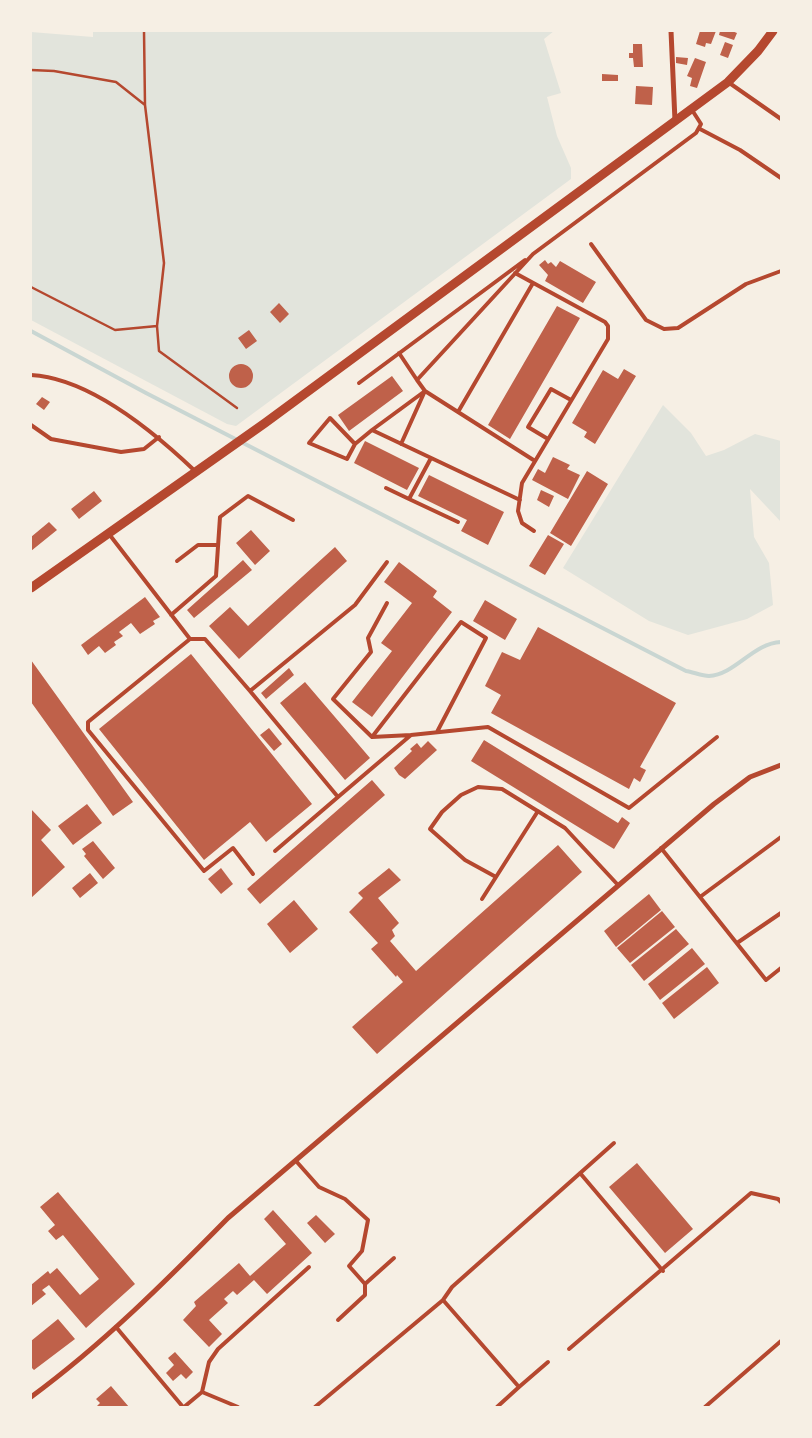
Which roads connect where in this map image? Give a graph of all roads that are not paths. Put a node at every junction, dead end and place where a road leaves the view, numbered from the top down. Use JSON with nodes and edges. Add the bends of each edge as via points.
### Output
{"nodes":[{"id":1,"x":671,"y":31,"type":"edge"},
{"id":2,"x":773,"y":31,"type":"edge"},
{"id":3,"x":728,"y":82,"type":"junction"},
{"id":4,"x":692,"y":109,"type":"junction"},
{"id":5,"x":781,"y":119,"type":"edge"},
{"id":6,"x":675,"y":121,"type":"junction"},
{"id":7,"x":700,"y":129,"type":"junction"},
{"id":8,"x":781,"y":178,"type":"edge"},
{"id":9,"x":591,"y":244,"type":"dead end"},
{"id":10,"x":533,"y":254,"type":"junction"},
{"id":11,"x":781,"y":271,"type":"edge"},
{"id":12,"x":515,"y":274,"type":"junction"},
{"id":13,"x":534,"y":283,"type":"junction"},
{"id":14,"x":399,"y":353,"type":"junction"},
{"id":15,"x":31,"y":374,"type":"edge"},
{"id":16,"x":417,"y":380,"type":"junction"},
{"id":17,"x":359,"y":383,"type":"dead end"},
{"id":18,"x":425,"y":391,"type":"junction"},
{"id":19,"x":571,"y":400,"type":"junction"},
{"id":20,"x":458,"y":412,"type":"junction"},
{"id":21,"x":31,"y":425,"type":"edge"},
{"id":22,"x":372,"y":430,"type":"junction"},
{"id":23,"x":159,"y":437,"type":"junction"},
{"id":24,"x":548,"y":439,"type":"junction"},
{"id":25,"x":355,"y":444,"type":"junction"},
{"id":26,"x":401,"y":444,"type":"junction"},
{"id":27,"x":431,"y":458,"type":"junction"},
{"id":28,"x":535,"y":461,"type":"junction"},
{"id":29,"x":196,"y":472,"type":"junction"},
{"id":30,"x":386,"y":488,"type":"dead end"},
{"id":31,"x":409,"y":499,"type":"junction"},
{"id":32,"x":520,"y":500,"type":"junction"},
{"id":33,"x":293,"y":520,"type":"dead end"},
{"id":34,"x":458,"y":522,"type":"dead end"},
{"id":35,"x":534,"y":531,"type":"dead end"},
{"id":36,"x":108,"y":533,"type":"junction"},
{"id":37,"x":218,"y":546,"type":"junction"},
{"id":38,"x":177,"y":561,"type":"dead end"},
{"id":39,"x":387,"y":562,"type":"dead end"},
{"id":40,"x":32,"y":586,"type":"edge"},
{"id":41,"x":387,"y":603,"type":"dead end"},
{"id":42,"x":171,"y":614,"type":"junction"},
{"id":43,"x":190,"y":639,"type":"junction"},
{"id":44,"x":250,"y":691,"type":"junction"},
{"id":45,"x":437,"y":732,"type":"junction"},
{"id":46,"x":411,"y":735,"type":"junction"},
{"id":47,"x":372,"y":737,"type":"junction"},
{"id":48,"x":717,"y":737,"type":"dead end"},
{"id":49,"x":781,"y":765,"type":"edge"},
{"id":50,"x":338,"y":797,"type":"junction"},
{"id":51,"x":538,"y":810,"type":"junction"},
{"id":52,"x":781,"y":837,"type":"edge"},
{"id":53,"x":661,"y":848,"type":"junction"},
{"id":54,"x":276,"y":852,"type":"dead end"},
{"id":55,"x":253,"y":874,"type":"dead end"},
{"id":56,"x":496,"y":877,"type":"junction"},
{"id":57,"x":618,"y":885,"type":"junction"},
{"id":58,"x":700,"y":897,"type":"junction"},
{"id":59,"x":482,"y":899,"type":"dead end"},
{"id":60,"x":781,"y":913,"type":"edge"},
{"id":61,"x":738,"y":944,"type":"junction"},
{"id":62,"x":781,"y":968,"type":"edge"},
{"id":63,"x":614,"y":1143,"type":"dead end"},
{"id":64,"x":296,"y":1161,"type":"junction"},
{"id":65,"x":580,"y":1173,"type":"junction"},
{"id":66,"x":781,"y":1202,"type":"edge"},
{"id":67,"x":394,"y":1258,"type":"dead end"},
{"id":68,"x":309,"y":1267,"type":"dead end"},
{"id":69,"x":663,"y":1271,"type":"junction"},
{"id":70,"x":365,"y":1284,"type":"junction"},
{"id":71,"x":443,"y":1300,"type":"junction"},
{"id":72,"x":338,"y":1320,"type":"dead end"},
{"id":73,"x":116,"y":1327,"type":"junction"},
{"id":74,"x":781,"y":1341,"type":"edge"},
{"id":75,"x":569,"y":1349,"type":"dead end"},
{"id":76,"x":548,"y":1362,"type":"dead end"},
{"id":77,"x":519,"y":1387,"type":"junction"},
{"id":78,"x":202,"y":1392,"type":"junction"},
{"id":79,"x":31,"y":1397,"type":"edge"},
{"id":80,"x":183,"y":1407,"type":"edge"},
{"id":81,"x":238,"y":1407,"type":"edge"},
{"id":82,"x":316,"y":1407,"type":"edge"},
{"id":83,"x":496,"y":1407,"type":"edge"},
{"id":84,"x":705,"y":1407,"type":"edge"}],
"edges":[{"from":1,"to":6,"type":"street"},
{"from":2,"to":3,"type":"street"},
{"from":3,"to":4,"type":"street"},
{"from":3,"to":5,"type":"lane"},
{"from":4,"to":6,"type":"street"},
{"from":4,"to":7,"type":"lane","via":[[701,124]]},
{"from":6,"to":29,"type":"street"},
{"from":7,"to":8,"type":"lane","via":[[740,150]]},
{"from":7,"to":10,"type":"lane"},
{"from":9,"to":11,"type":"lane","via":[[646,320],[664,329],[678,328],[746,284]]},
{"from":10,"to":12,"type":"lane"},
{"from":10,"to":14,"type":"lane"},
{"from":12,"to":13,"type":"lane"},
{"from":12,"to":16,"type":"lane"},
{"from":13,"to":19,"type":"lane","via":[[608,326],[608,339]]},
{"from":13,"to":20,"type":"lane"},
{"from":14,"to":16,"type":"lane"},
{"from":14,"to":17,"type":"lane"},
{"from":15,"to":23,"type":"lane","via":[[44,375],[76,387],[120,410]]},
{"from":16,"to":18,"type":"lane"},
{"from":18,"to":20,"type":"lane"},
{"from":18,"to":22,"type":"lane"},
{"from":18,"to":26,"type":"lane"},
{"from":19,"to":24,"type":"lane"},
{"from":19,"to":24,"type":"lane","via":[[551,389],[528,427]]},
{"from":20,"to":28,"type":"lane"},
{"from":21,"to":23,"type":"lane","via":[[51,439],[121,452],[144,449]]},
{"from":22,"to":25,"type":"lane"},
{"from":22,"to":26,"type":"lane"},
{"from":23,"to":29,"type":"lane"},
{"from":24,"to":28,"type":"lane"},
{"from":25,"to":25,"type":"lane","via":[[347,460],[309,443],[330,418]]},
{"from":26,"to":27,"type":"lane"},
{"from":27,"to":31,"type":"lane"},
{"from":27,"to":32,"type":"lane"},
{"from":28,"to":32,"type":"lane","via":[[522,483]]},
{"from":29,"to":36,"type":"street"},
{"from":30,"to":31,"type":"lane"},
{"from":31,"to":34,"type":"lane"},
{"from":32,"to":35,"type":"lane","via":[[518,511],[522,523]]},
{"from":33,"to":37,"type":"lane","via":[[248,496],[220,517]]},
{"from":36,"to":40,"type":"street"},
{"from":36,"to":42,"type":"lane"},
{"from":37,"to":38,"type":"lane","via":[[198,545]]},
{"from":37,"to":42,"type":"lane","via":[[216,576]]},
{"from":39,"to":44,"type":"lane","via":[[355,606]]},
{"from":41,"to":47,"type":"lane","via":[[368,638],[371,652],[333,699]]},
{"from":42,"to":43,"type":"lane"},
{"from":43,"to":44,"type":"lane","via":[[205,639]]},
{"from":43,"to":55,"type":"lane","via":[[88,722],[88,730],[204,871],[233,848]]},
{"from":44,"to":50,"type":"lane"},
{"from":45,"to":46,"type":"lane"},
{"from":45,"to":47,"type":"lane","via":[[486,638],[461,622]]},
{"from":45,"to":48,"type":"lane","via":[[488,727],[629,808]]},
{"from":46,"to":47,"type":"lane"},
{"from":46,"to":50,"type":"lane"},
{"from":49,"to":53,"type":"street","via":[[750,777]]},
{"from":50,"to":54,"type":"lane"},
{"from":51,"to":56,"type":"lane"},
{"from":51,"to":56,"type":"lane","via":[[502,789],[478,787],[461,794],[430,829],[465,860]]},
{"from":51,"to":57,"type":"lane","via":[[565,828]]},
{"from":52,"to":58,"type":"lane"},
{"from":53,"to":57,"type":"street"},
{"from":53,"to":58,"type":"lane"},
{"from":56,"to":59,"type":"lane"},
{"from":57,"to":64,"type":"street"},
{"from":58,"to":61,"type":"lane"},
{"from":60,"to":61,"type":"lane"},
{"from":61,"to":62,"type":"lane","via":[[766,980]]},
{"from":63,"to":65,"type":"lane"},
{"from":64,"to":70,"type":"lane","via":[[319,1187],[345,1199],[368,1220],[362,1251],[349,1266]]},
{"from":64,"to":73,"type":"street","via":[[228,1218]]},
{"from":65,"to":69,"type":"lane"},
{"from":65,"to":71,"type":"lane","via":[[452,1287]]},
{"from":66,"to":69,"type":"lane","via":[[751,1194]]},
{"from":67,"to":70,"type":"lane"},
{"from":68,"to":78,"type":"lane","via":[[218,1349],[208,1362]]},
{"from":69,"to":75,"type":"lane"},
{"from":70,"to":72,"type":"lane","via":[[365,1295]]},
{"from":71,"to":77,"type":"lane"},
{"from":71,"to":82,"type":"lane"},
{"from":73,"to":79,"type":"street"},
{"from":73,"to":80,"type":"lane"},
{"from":74,"to":84,"type":"lane"},
{"from":76,"to":77,"type":"lane"},
{"from":77,"to":83,"type":"lane"},
{"from":78,"to":80,"type":"lane"},
{"from":78,"to":81,"type":"lane"}]}
